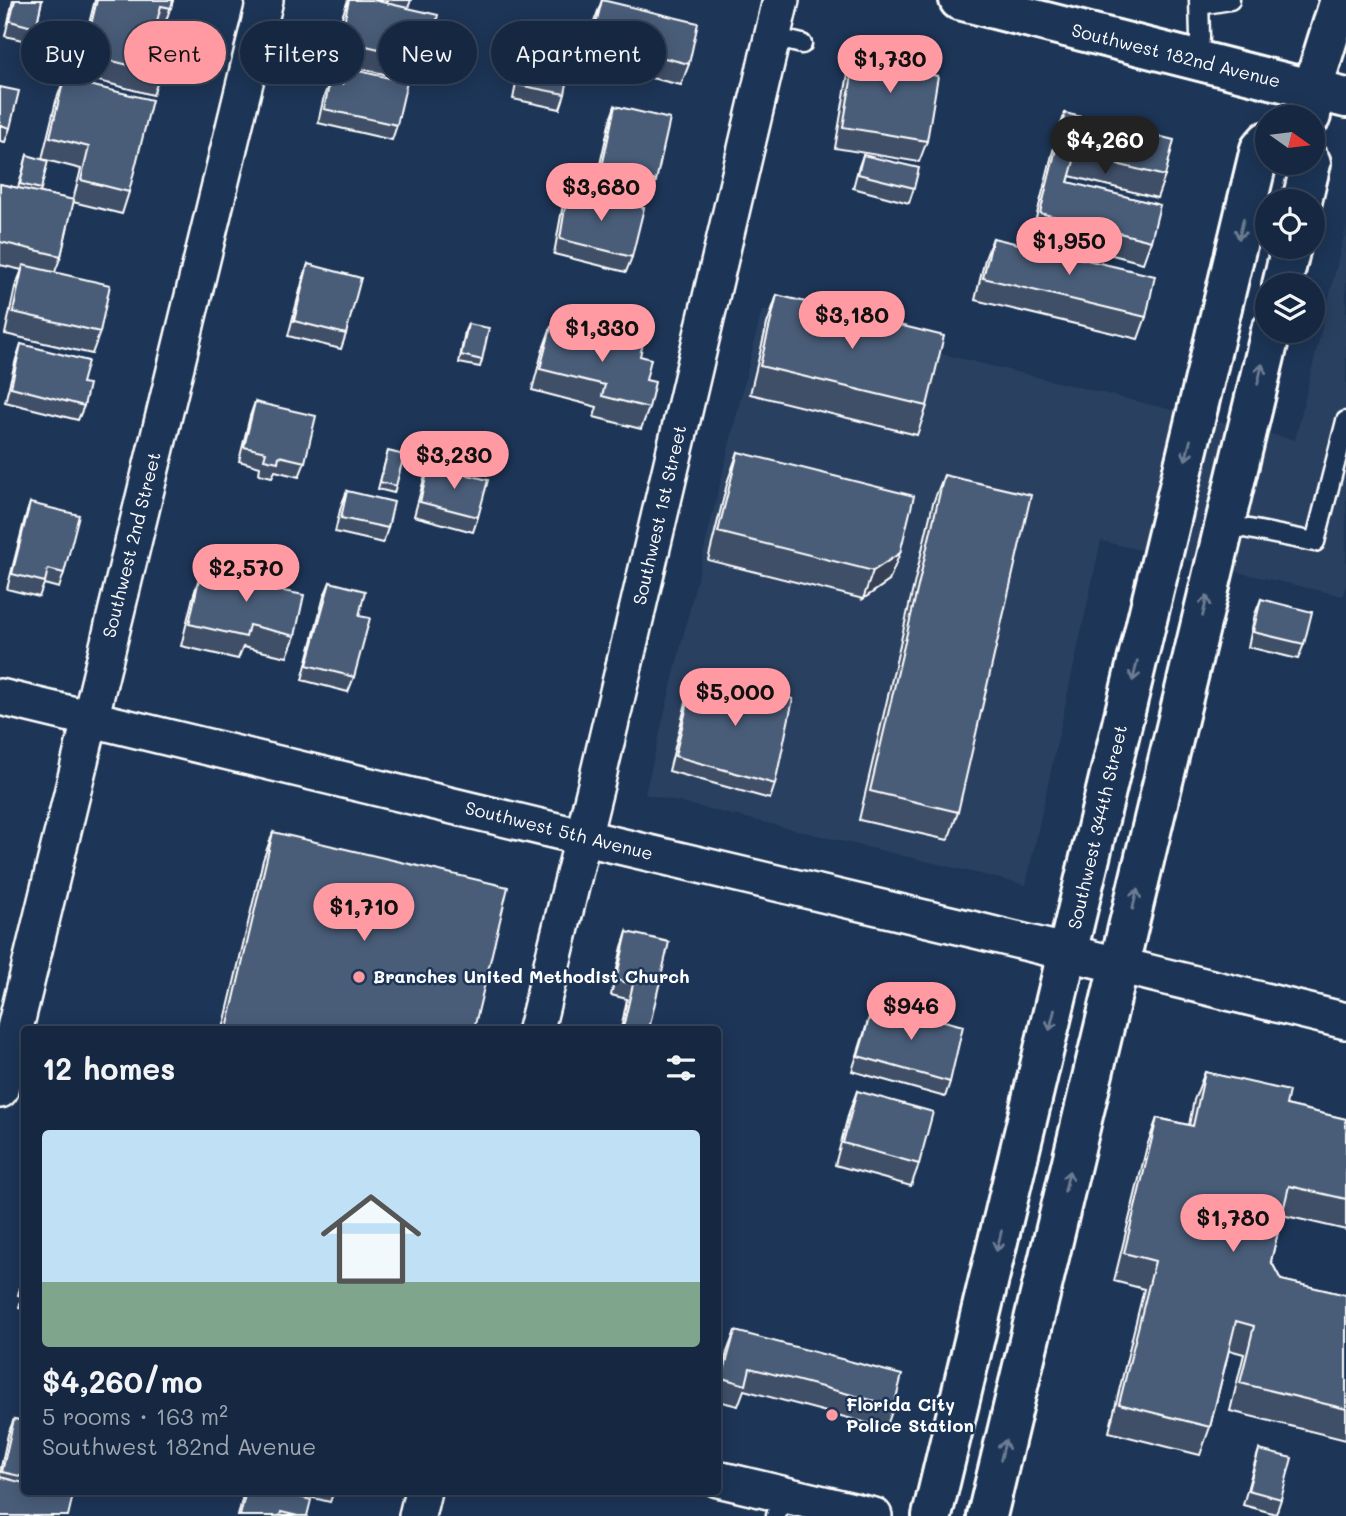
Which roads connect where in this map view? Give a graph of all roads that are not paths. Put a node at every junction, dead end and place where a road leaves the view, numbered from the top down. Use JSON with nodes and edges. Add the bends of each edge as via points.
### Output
{"nodes":[{"id":1,"x":265,"y":0,"type":"edge"},
{"id":2,"x":782,"y":0,"type":"edge"},
{"id":3,"x":959,"y":0,"type":"edge"},
{"id":4,"x":1230,"y":0,"type":"edge"},
{"id":5,"x":1340,"y":0,"type":"edge"},
{"id":6,"x":1199,"y":2,"type":"edge"},
{"id":7,"x":1198,"y":62,"type":"junction"},
{"id":8,"x":1311,"y":105,"type":"edge"},
{"id":9,"x":1314,"y":105,"type":"edge"},
{"id":10,"x":1255,"y":170,"type":"edge"},
{"id":11,"x":1267,"y":343,"type":"edge"},
{"id":12,"x":1346,"y":421,"type":"edge"},
{"id":13,"x":1224,"y":524,"type":"junction"},
{"id":14,"x":0,"y":696,"type":"edge"},
{"id":15,"x":90,"y":718,"type":"junction"},
{"id":16,"x":584,"y":838,"type":"junction"},
{"id":17,"x":1068,"y":953,"type":"junction"},
{"id":18,"x":1119,"y":965,"type":"junction"},
{"id":19,"x":1346,"y":1021,"type":"edge"},
{"id":20,"x":538,"y":1026,"type":"edge"},
{"id":21,"x":0,"y":1090,"type":"edge"},
{"id":22,"x":721,"y":1480,"type":"edge"},
{"id":23,"x":422,"y":1495,"type":"edge"},
{"id":24,"x":779,"y":1505,"type":"edge"},
{"id":25,"x":417,"y":1516,"type":"edge"},
{"id":26,"x":874,"y":1516,"type":"edge"},
{"id":27,"x":932,"y":1516,"type":"edge"},
{"id":28,"x":987,"y":1516,"type":"edge"}],
"edges":[{"from":1,"to":15,"type":"street","name":"Southwest 2nd Street"},
{"from":2,"to":16,"type":"street","name":"Southwest 1st Street","via":[[788,40]]},
{"from":3,"to":7,"type":"main road","name":"Southwest 182nd Avenue"},
{"from":4,"to":6,"type":"lane"},
{"from":5,"to":9,"type":"main road"},
{"from":6,"to":7,"type":"lane"},
{"from":7,"to":8,"type":"main road","name":"Southwest 182nd Avenue"},
{"from":10,"to":17,"type":"main road","name":"Southwest 344th Street","one_way":true},
{"from":13,"to":11,"type":"main road","one_way":true},
{"from":12,"to":13,"type":"lane","via":[[1315,542]]},
{"from":18,"to":13,"type":"main road","one_way":true},
{"from":14,"to":15,"type":"street","name":"Southwest 5th Avenue"},
{"from":15,"to":16,"type":"street","name":"Southwest 5th Avenue"},
{"from":15,"to":21,"type":"street","name":"Southwest 2nd Street"},
{"from":16,"to":17,"type":"street","name":"Southwest 5th Avenue"},
{"from":16,"to":20,"type":"street","name":"Southwest 1st Street"},
{"from":17,"to":18,"type":"street","name":"Southwest 5th Avenue"},
{"from":17,"to":27,"type":"main road","name":"Southwest 344th Street","one_way":true},
{"from":18,"to":19,"type":"street","name":"Southwest 5th Avenue"},
{"from":28,"to":18,"type":"main road","one_way":true},
{"from":22,"to":24,"type":"street"},
{"from":23,"to":25,"type":"street"},
{"from":24,"to":26,"type":"street"}]}
